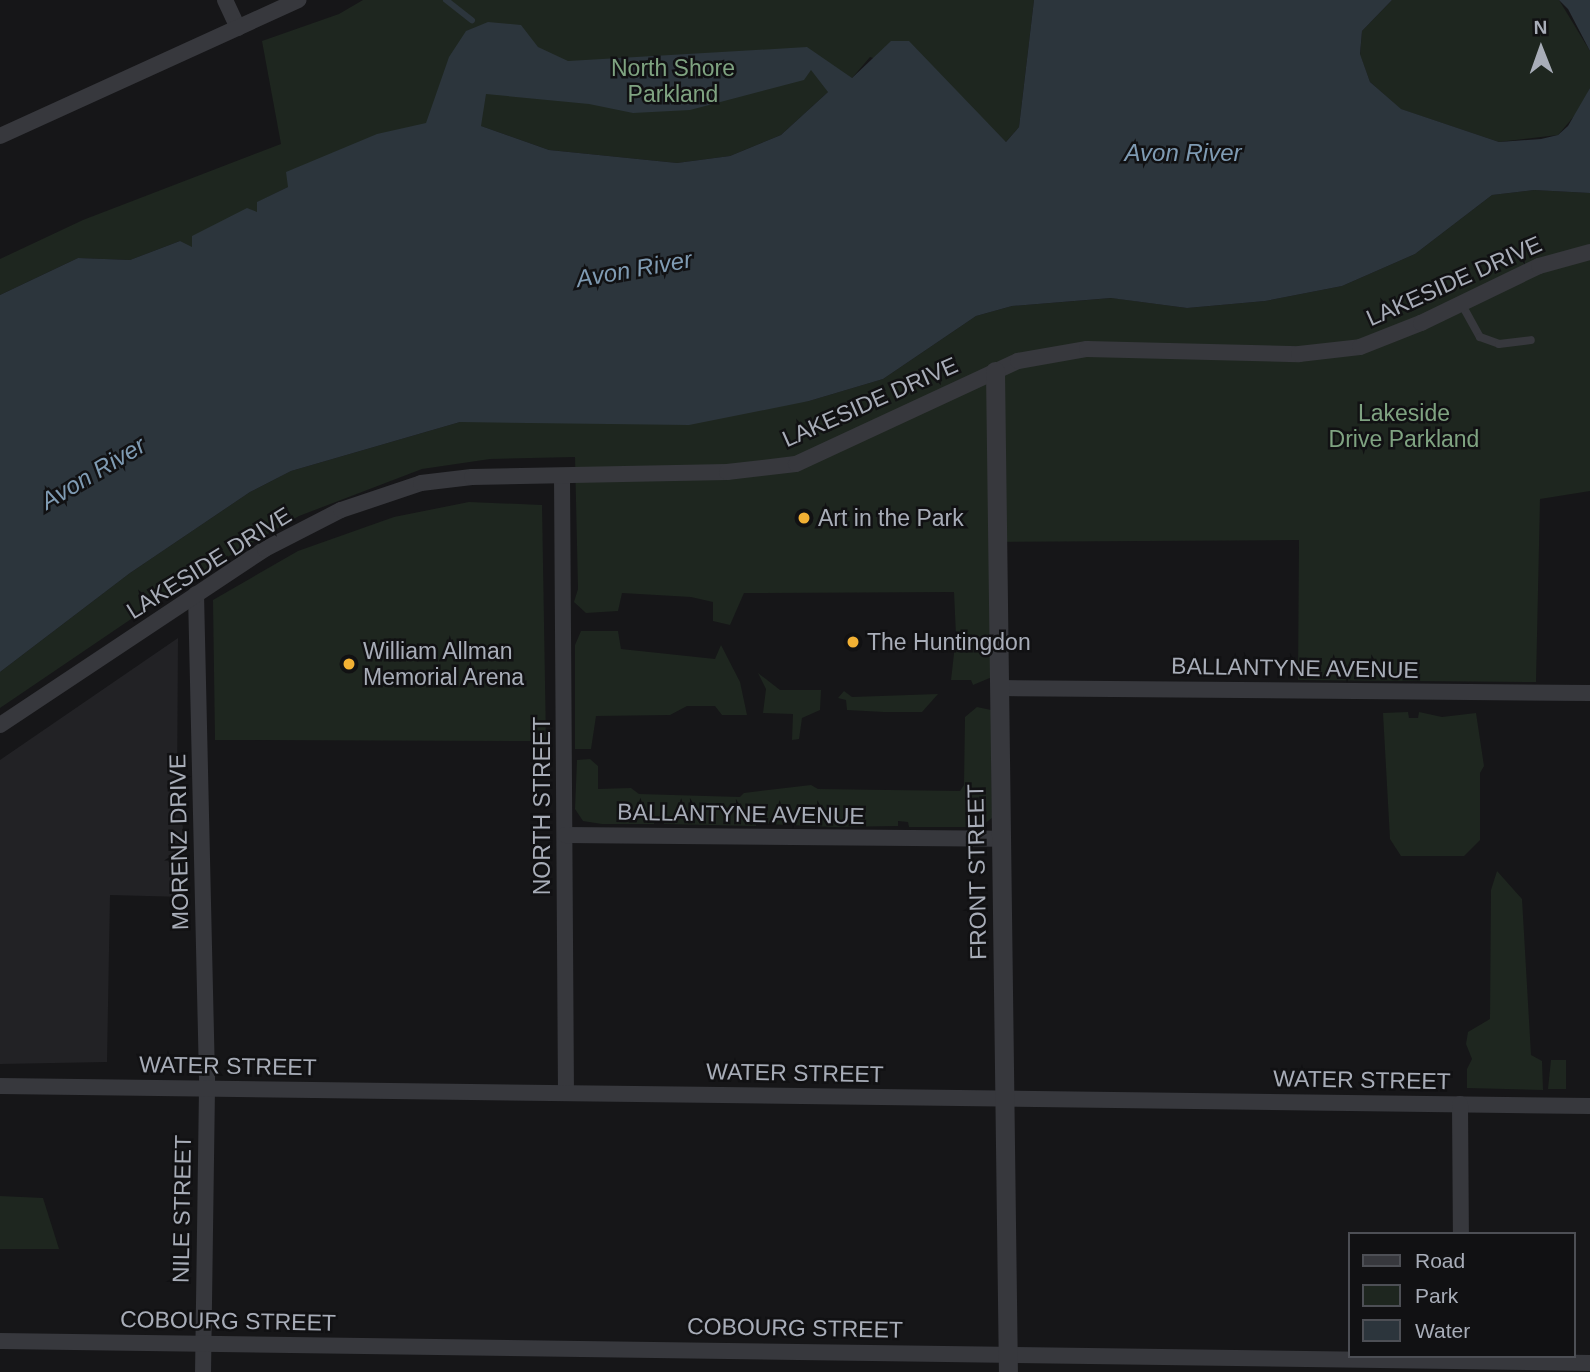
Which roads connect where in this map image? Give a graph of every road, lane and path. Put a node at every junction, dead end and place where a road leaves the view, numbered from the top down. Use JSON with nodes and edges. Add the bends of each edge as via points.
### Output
{"nodes":[{"id":1,"x":225,"y":0,"type":"edge"},
{"id":2,"x":298,"y":0,"type":"edge"},
{"id":3,"x":238,"y":28,"type":"junction"},
{"id":4,"x":0,"y":136,"type":"edge"},
{"id":5,"x":1590,"y":252,"type":"edge"},
{"id":6,"x":1460,"y":301,"type":"junction"},
{"id":7,"x":1531,"y":340,"type":"dead end"},
{"id":8,"x":995,"y":371,"type":"junction"},
{"id":9,"x":562,"y":476,"type":"junction"},
{"id":10,"x":196,"y":594,"type":"junction"},
{"id":11,"x":999,"y":688,"type":"junction"},
{"id":12,"x":1590,"y":693,"type":"edge"},
{"id":13,"x":0,"y":724,"type":"edge"},
{"id":14,"x":565,"y":835,"type":"junction"},
{"id":15,"x":1001,"y":839,"type":"junction"},
{"id":16,"x":0,"y":1086,"type":"edge"},
{"id":17,"x":207,"y":1088,"type":"junction"},
{"id":18,"x":566,"y":1093,"type":"junction"},
{"id":19,"x":1004,"y":1098,"type":"junction"},
{"id":20,"x":1460,"y":1104,"type":"junction"},
{"id":21,"x":1590,"y":1106,"type":"edge"},
{"id":22,"x":1461,"y":1232,"type":"edge"},
{"id":23,"x":0,"y":1340,"type":"edge"},
{"id":24,"x":203,"y":1344,"type":"junction"},
{"id":25,"x":1008,"y":1363,"type":"edge"},
{"id":26,"x":1461,"y":1363,"type":"edge"},
{"id":27,"x":1590,"y":1363,"type":"edge"},
{"id":28,"x":203,"y":1372,"type":"edge"}],
"edges":[{"from":1,"to":3,"type":"street"},
{"from":2,"to":3,"type":"street"},
{"from":3,"to":4,"type":"street"},
{"from":5,"to":6,"type":"street","name":"LAKESIDE DRIVE","via":[[1539,266]]},
{"from":6,"to":7,"type":"lane","via":[[1480,337],[1499,344]]},
{"from":6,"to":8,"type":"street","name":"LAKESIDE DRIVE","via":[[1421,323],[1360,347],[1299,354],[1087,349],[1029,358]]},
{"from":8,"to":9,"type":"street","name":"LAKESIDE DRIVE","via":[[796,464],[727,472]]},
{"from":8,"to":11,"type":"street","name":"FRONT STREET"},
{"from":9,"to":10,"type":"street","name":"LAKESIDE DRIVE","via":[[421,483],[341,510],[264,549]]},
{"from":9,"to":14,"type":"street","name":"NORTH STREET"},
{"from":10,"to":13,"type":"street","name":"LAKESIDE DRIVE"},
{"from":10,"to":17,"type":"street","name":"MORENZ DRIVE"},
{"from":11,"to":12,"type":"street","name":"BALLANTYNE AVENUE"},
{"from":11,"to":15,"type":"street","name":"FRONT STREET"},
{"from":14,"to":15,"type":"street","name":"BALLANTYNE AVENUE"},
{"from":14,"to":18,"type":"street","name":"NORTH STREET"},
{"from":15,"to":19,"type":"street","name":"FRONT STREET"},
{"from":16,"to":17,"type":"street","name":"WATER STREET"},
{"from":17,"to":18,"type":"street","name":"WATER STREET"},
{"from":17,"to":24,"type":"street","name":"NILE STREET"},
{"from":18,"to":19,"type":"street","name":"WATER STREET"},
{"from":19,"to":20,"type":"street","name":"WATER STREET"},
{"from":19,"to":25,"type":"street","name":"FRONT STREET"},
{"from":20,"to":21,"type":"street","name":"WATER STREET"},
{"from":20,"to":22,"type":"street"},
{"from":23,"to":24,"type":"street","name":"COBOURG STREET"},
{"from":24,"to":25,"type":"street","name":"COBOURG STREET"},
{"from":24,"to":28,"type":"street","name":"NILE STREET"},
{"from":25,"to":26,"type":"street","name":"COBOURG STREET"},
{"from":26,"to":27,"type":"street","name":"COBOURG STREET"}]}
